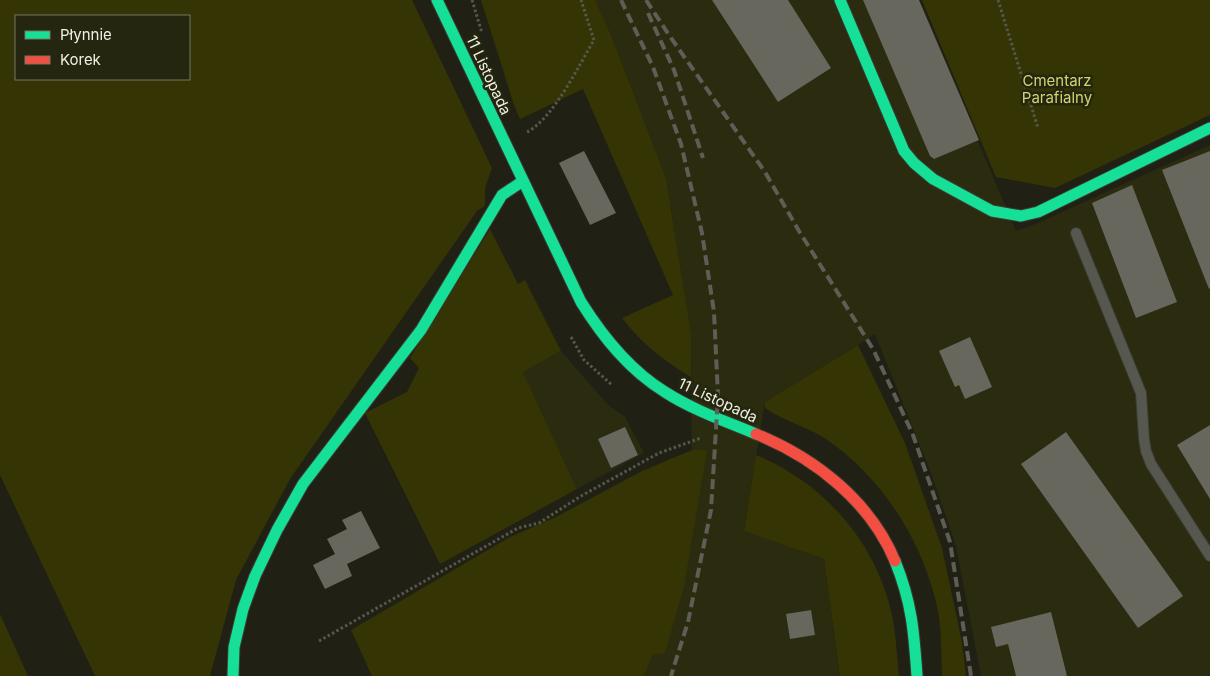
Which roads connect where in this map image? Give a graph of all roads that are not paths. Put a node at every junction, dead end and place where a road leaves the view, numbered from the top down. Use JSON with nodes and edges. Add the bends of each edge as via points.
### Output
{"nodes":[{"id":1,"x":437,"y":0,"type":"edge"},
{"id":2,"x":840,"y":0,"type":"edge"},
{"id":3,"x":1210,"y":128,"type":"edge"},
{"id":4,"x":523,"y":182,"type":"junction"},
{"id":5,"x":1076,"y":233,"type":"dead end"},
{"id":6,"x":1210,"y":556,"type":"edge"},
{"id":7,"x":233,"y":676,"type":"edge"},
{"id":8,"x":917,"y":676,"type":"edge"}],
"edges":[{"from":1,"to":4,"type":"street","name":"11 Listopada"},
{"from":2,"to":3,"type":"street","via":[[904,151],[933,179],[992,211],[1020,216],[1038,212]]},
{"from":4,"to":7,"type":"street","via":[[502,195],[421,330],[304,484],[277,530],[243,608],[234,647]]},
{"from":4,"to":8,"type":"street","name":"11 Listopada","via":[[580,302],[604,338],[630,365],[658,388],[681,401],[815,464],[839,484],[871,520],[891,553],[906,590],[912,615]]},
{"from":5,"to":6,"type":"lane","via":[[1141,393],[1146,451]]}]}
